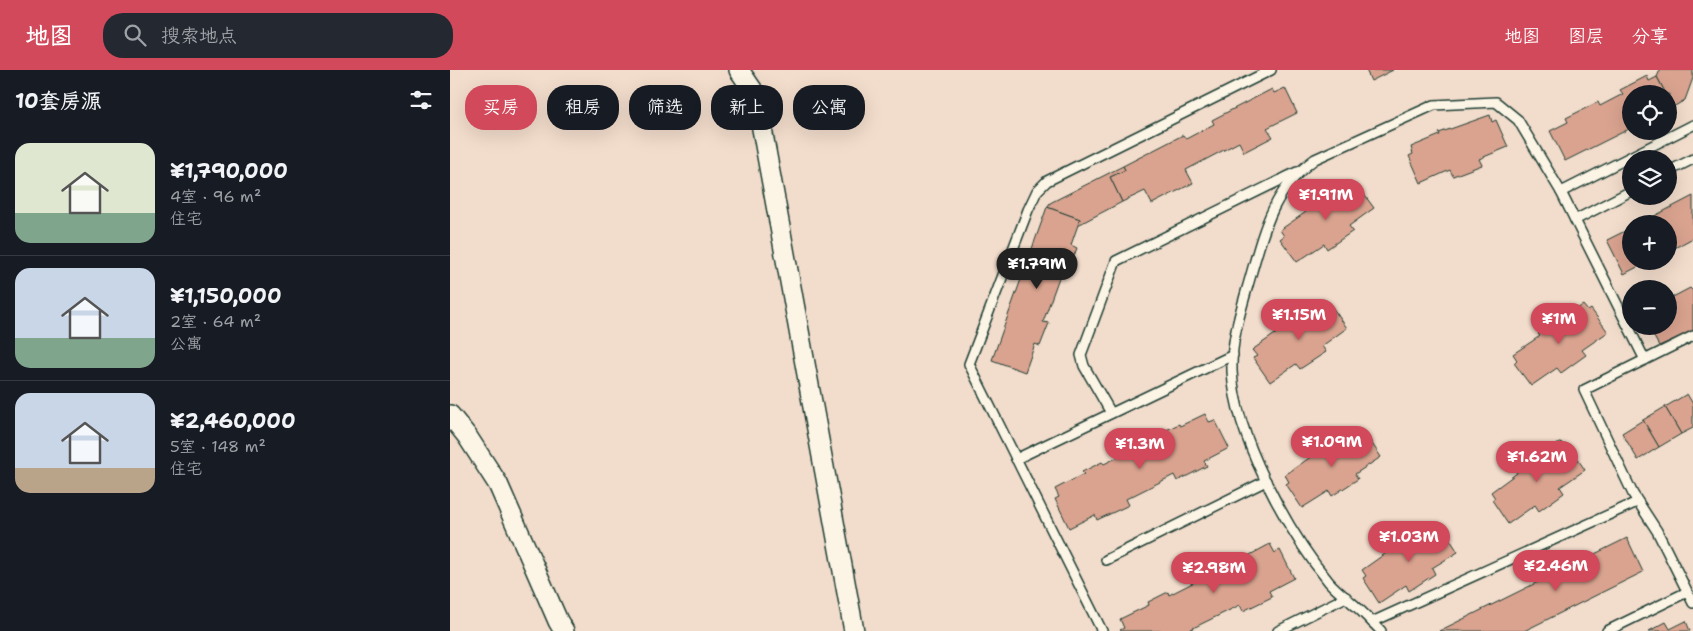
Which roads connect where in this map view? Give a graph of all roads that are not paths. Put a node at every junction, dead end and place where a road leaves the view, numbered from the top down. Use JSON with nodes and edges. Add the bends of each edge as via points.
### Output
{"nodes":[{"id":1,"x":739,"y":70,"type":"edge"},
{"id":2,"x":1271,"y":70,"type":"edge"},
{"id":3,"x":1693,"y":125,"type":"edge"},
{"id":4,"x":1693,"y":158,"type":"edge"},
{"id":5,"x":1677,"y":167,"type":"edge"},
{"id":6,"x":1298,"y":172,"type":"junction"},
{"id":7,"x":1561,"y":192,"type":"junction"},
{"id":8,"x":1622,"y":195,"type":"edge"},
{"id":9,"x":1575,"y":220,"type":"junction"},
{"id":10,"x":1693,"y":336,"type":"edge"},
{"id":11,"x":1233,"y":355,"type":"junction"},
{"id":12,"x":1644,"y":360,"type":"junction"},
{"id":13,"x":1110,"y":413,"type":"junction"},
{"id":14,"x":450,"y":415,"type":"edge"},
{"id":15,"x":1016,"y":459,"type":"junction"},
{"id":16,"x":1266,"y":481,"type":"junction"},
{"id":17,"x":1638,"y":502,"type":"junction"},
{"id":18,"x":1106,"y":560,"type":"dead end"},
{"id":19,"x":1688,"y":592,"type":"junction"},
{"id":20,"x":1346,"y":597,"type":"junction"},
{"id":21,"x":1693,"y":603,"type":"edge"},
{"id":22,"x":1372,"y":622,"type":"junction"},
{"id":23,"x":564,"y":631,"type":"edge"},
{"id":24,"x":854,"y":631,"type":"edge"},
{"id":25,"x":1102,"y":631,"type":"edge"},
{"id":26,"x":1278,"y":631,"type":"edge"},
{"id":27,"x":1381,"y":631,"type":"edge"},
{"id":28,"x":1607,"y":631,"type":"edge"}],
"edges":[{"from":1,"to":24,"type":"street","via":[[752,89],[758,107]]},
{"from":2,"to":15,"type":"lane","via":[[1047,181],[1037,191],[969,364]]},
{"from":3,"to":7,"type":"lane"},
{"from":4,"to":5,"type":"lane"},
{"from":6,"to":7,"type":"lane","via":[[1316,159],[1434,105],[1496,102],[1518,120]]},
{"from":6,"to":11,"type":"lane","via":[[1280,196],[1264,228],[1237,325]]},
{"from":6,"to":13,"type":"lane","via":[[1116,261],[1081,355]]},
{"from":7,"to":9,"type":"lane"},
{"from":8,"to":9,"type":"lane"},
{"from":9,"to":12,"type":"lane"},
{"from":10,"to":12,"type":"lane"},
{"from":11,"to":13,"type":"lane"},
{"from":11,"to":16,"type":"lane","via":[[1238,411]]},
{"from":12,"to":17,"type":"lane","via":[[1584,390]]},
{"from":13,"to":15,"type":"lane"},
{"from":14,"to":23,"type":"street","via":[[498,484]]},
{"from":15,"to":25,"type":"lane"},
{"from":16,"to":18,"type":"lane"},
{"from":16,"to":20,"type":"lane","via":[[1329,583]]},
{"from":17,"to":19,"type":"lane","via":[[1657,531]]},
{"from":17,"to":22,"type":"lane"},
{"from":19,"to":21,"type":"lane"},
{"from":19,"to":28,"type":"lane"},
{"from":20,"to":22,"type":"lane"},
{"from":20,"to":26,"type":"lane"},
{"from":22,"to":27,"type":"lane"}]}
